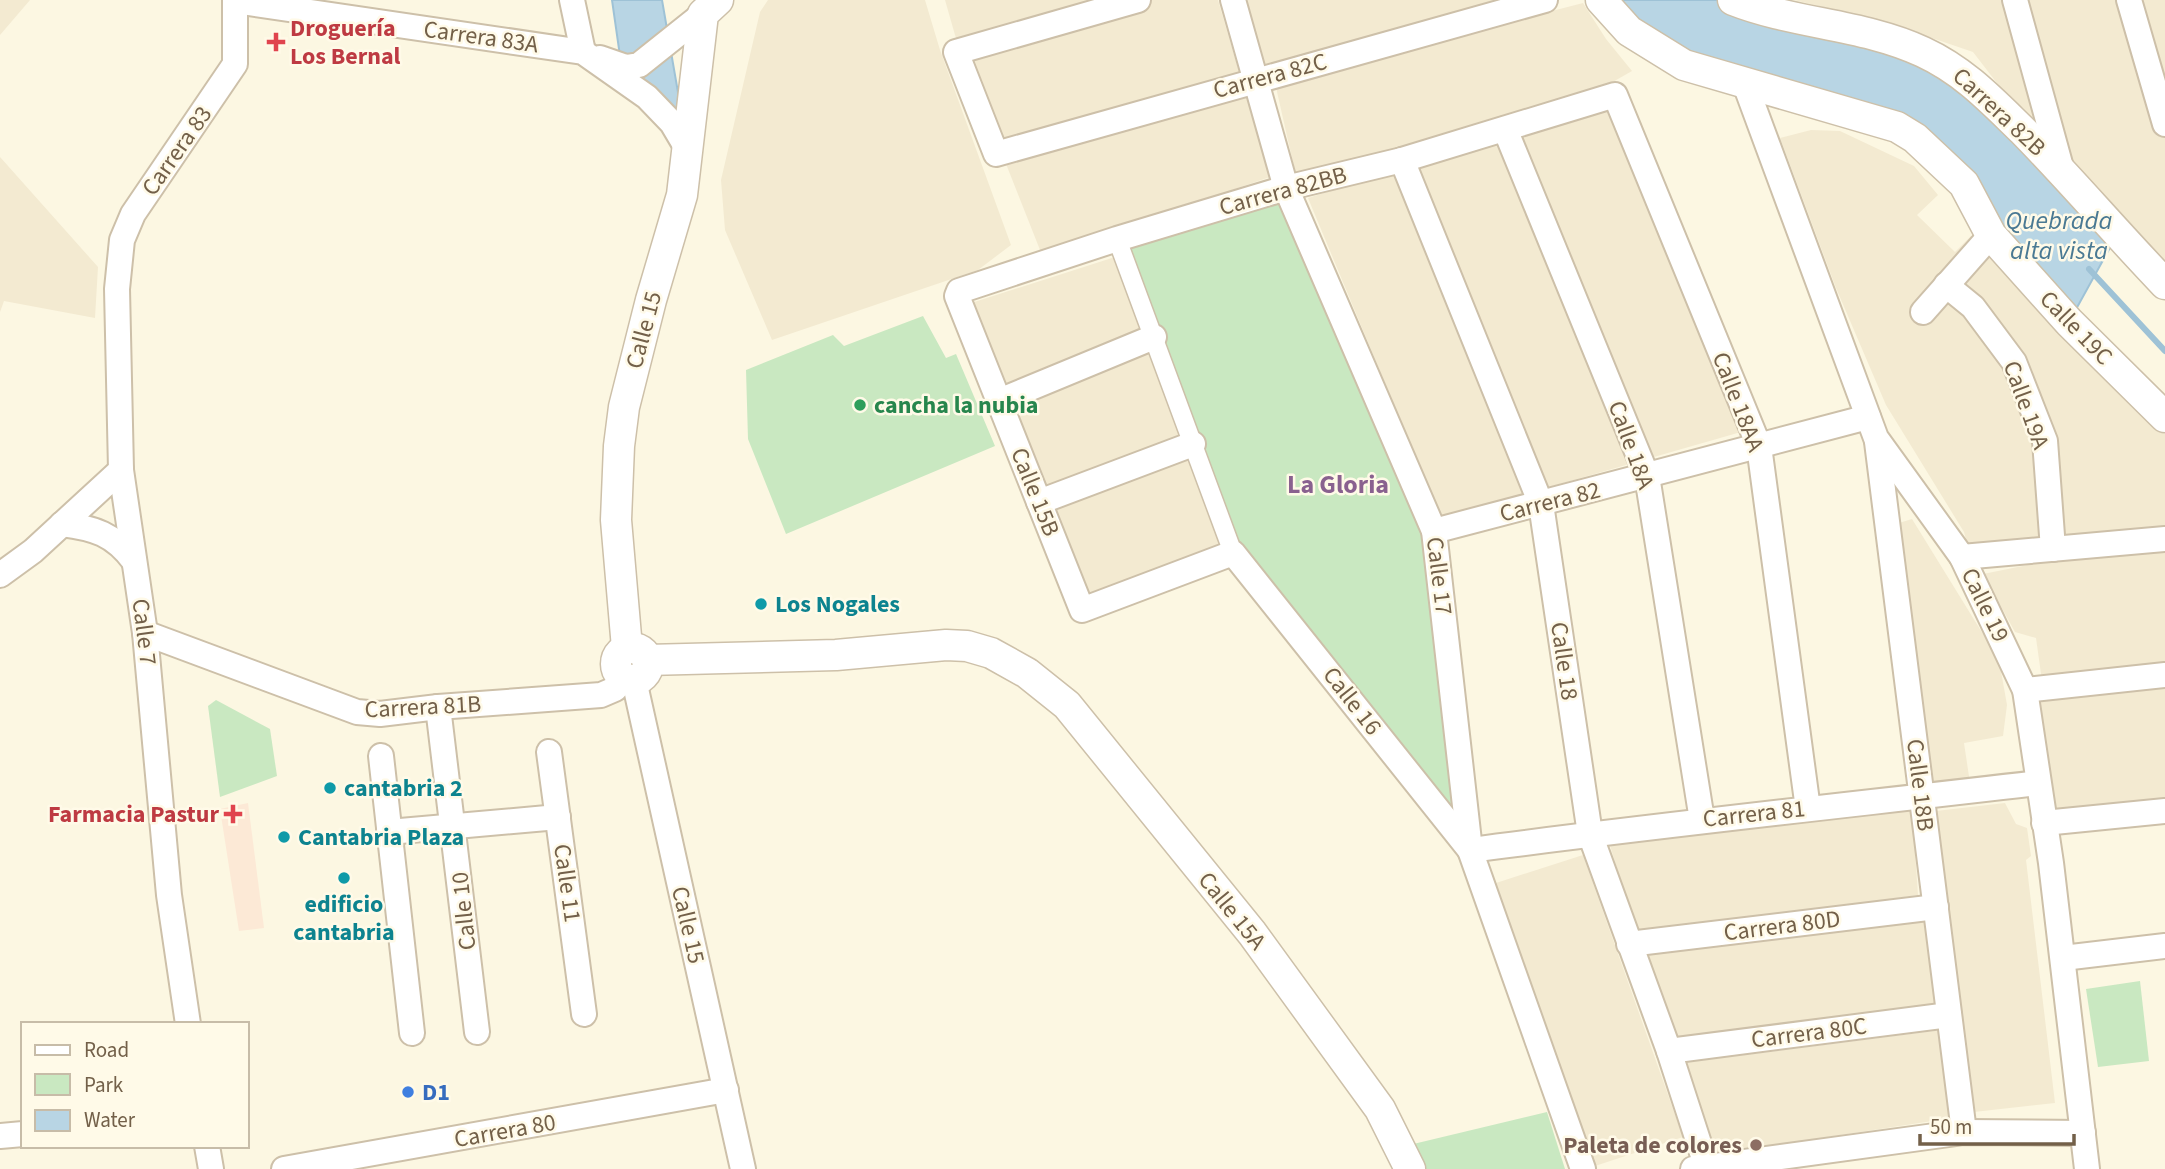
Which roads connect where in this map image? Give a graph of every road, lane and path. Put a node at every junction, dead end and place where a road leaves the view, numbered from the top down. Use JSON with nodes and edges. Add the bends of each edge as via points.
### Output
{"nodes":[{"id":1,"x":235,"y":0,"type":"edge"},
{"id":2,"x":572,"y":0,"type":"edge"},
{"id":3,"x":1138,"y":0,"type":"edge"},
{"id":4,"x":1233,"y":0,"type":"edge"},
{"id":5,"x":1601,"y":0,"type":"edge"},
{"id":6,"x":1733,"y":0,"type":"edge"},
{"id":7,"x":2015,"y":0,"type":"edge"},
{"id":8,"x":2129,"y":0,"type":"edge"},
{"id":9,"x":1545,"y":1,"type":"edge"},
{"id":10,"x":710,"y":7,"type":"edge"},
{"id":11,"x":583,"y":52,"type":"junction"},
{"id":12,"x":1256,"y":79,"type":"junction"},
{"id":13,"x":1745,"y":84,"type":"junction"},
{"id":14,"x":1615,"y":95,"type":"joint"},
{"id":15,"x":2164,"y":124,"type":"edge"},
{"id":16,"x":1505,"y":129,"type":"junction"},
{"id":17,"x":688,"y":150,"type":"junction"},
{"id":18,"x":1402,"y":160,"type":"junction"},
{"id":19,"x":2062,"y":171,"type":"junction"},
{"id":20,"x":1286,"y":188,"type":"junction"},
{"id":21,"x":1991,"y":236,"type":"junction"},
{"id":22,"x":1117,"y":239,"type":"junction"},
{"id":23,"x":122,"y":240,"type":"joint"},
{"id":24,"x":2164,"y":283,"type":"edge"},
{"id":25,"x":1947,"y":285,"type":"junction"},
{"id":26,"x":957,"y":296,"type":"joint"},
{"id":27,"x":1923,"y":312,"type":"dead end"},
{"id":28,"x":1154,"y":337,"type":"junction"},
{"id":29,"x":999,"y":401,"type":"junction"},
{"id":30,"x":2165,"y":417,"type":"edge"},
{"id":31,"x":1872,"y":428,"type":"junction"},
{"id":32,"x":1193,"y":444,"type":"junction"},
{"id":33,"x":1759,"y":446,"type":"junction"},
{"id":34,"x":121,"y":470,"type":"junction"},
{"id":35,"x":1647,"y":476,"type":"junction"},
{"id":36,"x":1039,"y":502,"type":"junction"},
{"id":37,"x":1541,"y":504,"type":"junction"},
{"id":38,"x":62,"y":524,"type":"junction"},
{"id":39,"x":1434,"y":531,"type":"junction"},
{"id":40,"x":2165,"y":539,"type":"edge"},
{"id":41,"x":2053,"y":549,"type":"junction"},
{"id":42,"x":1233,"y":553,"type":"junction"},
{"id":43,"x":1962,"y":557,"type":"junction"},
{"id":44,"x":134,"y":561,"type":"junction"},
{"id":45,"x":0,"y":575,"type":"edge"},
{"id":46,"x":145,"y":634,"type":"junction"},
{"id":47,"x":633,"y":667,"type":"junction"},
{"id":48,"x":2165,"y":675,"type":"edge"},
{"id":49,"x":2025,"y":690,"type":"junction"},
{"id":50,"x":438,"y":707,"type":"junction"},
{"id":51,"x":549,"y":752,"type":"dead end"},
{"id":52,"x":381,"y":756,"type":"dead end"},
{"id":53,"x":2038,"y":783,"type":"junction"},
{"id":54,"x":1922,"y":797,"type":"junction"},
{"id":55,"x":1808,"y":809,"type":"junction"},
{"id":56,"x":2165,"y":811,"type":"edge"},
{"id":57,"x":558,"y":817,"type":"junction"},
{"id":58,"x":1702,"y":820,"type":"junction"},
{"id":59,"x":2045,"y":823,"type":"junction"},
{"id":60,"x":455,"y":826,"type":"junction"},
{"id":61,"x":389,"y":832,"type":"junction"},
{"id":62,"x":1590,"y":834,"type":"junction"},
{"id":63,"x":1470,"y":850,"type":"junction"},
{"id":64,"x":1936,"y":907,"type":"junction"},
{"id":65,"x":1629,"y":944,"type":"junction"},
{"id":66,"x":2165,"y":946,"type":"edge"},
{"id":67,"x":2063,"y":958,"type":"junction"},
{"id":68,"x":584,"y":1014,"type":"dead end"},
{"id":69,"x":1949,"y":1015,"type":"junction"},
{"id":70,"x":188,"y":1022,"type":"edge"},
{"id":71,"x":477,"y":1032,"type":"dead end"},
{"id":72,"x":412,"y":1033,"type":"dead end"},
{"id":73,"x":1670,"y":1051,"type":"junction"},
{"id":74,"x":726,"y":1090,"type":"junction"},
{"id":75,"x":1964,"y":1132,"type":"junction"},
{"id":76,"x":2083,"y":1133,"type":"junction"},
{"id":77,"x":21,"y":1134,"type":"edge"},
{"id":78,"x":0,"y":1136,"type":"edge"},
{"id":79,"x":207,"y":1148,"type":"edge"},
{"id":80,"x":1700,"y":1168,"type":"edge"},
{"id":81,"x":211,"y":1169,"type":"edge"},
{"id":82,"x":284,"y":1169,"type":"edge"},
{"id":83,"x":743,"y":1169,"type":"edge"},
{"id":84,"x":1410,"y":1169,"type":"edge"},
{"id":85,"x":1583,"y":1169,"type":"edge"},
{"id":86,"x":2087,"y":1169,"type":"edge"}],
"edges":[{"from":1,"to":11,"type":"street","name":"Carrera 83A"},
{"from":1,"to":23,"type":"street","name":"Carrera 83","via":[[235,64],[150,187]]},
{"from":2,"to":11,"type":"street"},
{"from":3,"to":12,"type":"street","name":"Carrera 82C","via":[[956,52],[996,154]]},
{"from":4,"to":12,"type":"street","name":"Calle 17"},
{"from":5,"to":13,"type":"street","via":[[1629,32],[1684,65]]},
{"from":6,"to":19,"type":"street","name":"Carrera 82B","via":[[1760,11],[1881,36],[1938,60],[1972,80]]},
{"from":7,"to":19,"type":"street"},
{"from":8,"to":15,"type":"street"},
{"from":9,"to":12,"type":"street","name":"Carrera 82C"},
{"from":10,"to":11,"type":"street","via":[[639,65],[626,67]]},
{"from":10,"to":17,"type":"street","name":"Calle 15"},
{"from":11,"to":17,"type":"street","name":"Carrera 83A","via":[[647,97],[672,123]]},
{"from":12,"to":20,"type":"street","name":"Calle 17"},
{"from":13,"to":21,"type":"street","via":[[1897,127],[1915,138],[1964,184]]},
{"from":13,"to":31,"type":"street","name":"Calle 19"},
{"from":14,"to":16,"type":"street","name":"Carrera 82BB"},
{"from":14,"to":33,"type":"street","name":"Calle 18AA"},
{"from":16,"to":18,"type":"street","name":"Carrera 82BB"},
{"from":16,"to":35,"type":"street","name":"Calle 18A"},
{"from":17,"to":47,"type":"street","name":"Calle 15","via":[[682,195],[624,407],[619,446],[616,520]]},
{"from":18,"to":20,"type":"street","name":"Carrera 82BB"},
{"from":18,"to":37,"type":"street","name":"Calle 18"},
{"from":19,"to":24,"type":"street"},
{"from":20,"to":22,"type":"street","name":"Carrera 82BB"},
{"from":20,"to":39,"type":"street","name":"Calle 17"},
{"from":21,"to":25,"type":"street"},
{"from":21,"to":30,"type":"street","name":"Calle 19C"},
{"from":22,"to":26,"type":"street","name":"Carrera 82BB","via":[[959,291]]},
{"from":22,"to":28,"type":"street"},
{"from":23,"to":34,"type":"street","name":"Calle 7","via":[[117,289]]},
{"from":25,"to":27,"type":"street"},
{"from":25,"to":41,"type":"street","name":"Calle 19A","via":[[1973,307],[2014,362],[2045,441]]},
{"from":26,"to":29,"type":"street","name":"Calle 15B"},
{"from":28,"to":29,"type":"street"},
{"from":28,"to":32,"type":"street"},
{"from":29,"to":36,"type":"street","name":"Calle 15B"},
{"from":31,"to":33,"type":"street","name":"Carrera 82"},
{"from":31,"to":43,"type":"street","name":"Calle 19"},
{"from":31,"to":54,"type":"street","name":"Calle 18B"},
{"from":32,"to":36,"type":"street"},
{"from":32,"to":42,"type":"street"},
{"from":33,"to":35,"type":"street","name":"Carrera 82"},
{"from":33,"to":55,"type":"street","name":"Calle 18AA"},
{"from":34,"to":38,"type":"street"},
{"from":34,"to":44,"type":"street","name":"Calle 7"},
{"from":35,"to":37,"type":"street","name":"Carrera 82"},
{"from":35,"to":58,"type":"street","name":"Calle 18A"},
{"from":36,"to":42,"type":"street","name":"Calle 15B","via":[[1082,610]]},
{"from":37,"to":39,"type":"street","name":"Carrera 82"},
{"from":37,"to":62,"type":"street","name":"Calle 18"},
{"from":38,"to":44,"type":"street","via":[[105,532],[122,544]]},
{"from":38,"to":45,"type":"street"},
{"from":39,"to":63,"type":"street","name":"Calle 17"},
{"from":40,"to":41,"type":"street"},
{"from":41,"to":43,"type":"street"},
{"from":42,"to":63,"type":"street","name":"Calle 16"},
{"from":43,"to":49,"type":"street","name":"Calle 19"},
{"from":44,"to":46,"type":"street","name":"Calle 7"},
{"from":46,"to":50,"type":"street","name":"Carrera 81B","via":[[357,712]]},
{"from":46,"to":70,"type":"street","name":"Calle 7","via":[[169,895]]},
{"from":47,"to":50,"type":"street","name":"Carrera 81B","via":[[615,689],[601,695]]},
{"from":47,"to":74,"type":"street","name":"Calle 15"},
{"from":47,"to":84,"type":"street","name":"Calle 15A","via":[[967,646],[1027,673],[1075,714],[1252,933],[1380,1109]]},
{"from":48,"to":49,"type":"street"},
{"from":49,"to":53,"type":"street","name":"Calle 19"},
{"from":50,"to":60,"type":"street","name":"Calle 10"},
{"from":51,"to":57,"type":"street","name":"Calle 11"},
{"from":52,"to":61,"type":"street"},
{"from":53,"to":54,"type":"street","name":"Carrera 81"},
{"from":53,"to":59,"type":"street","name":"Calle 19"},
{"from":54,"to":55,"type":"street","name":"Carrera 81"},
{"from":54,"to":64,"type":"street","name":"Calle 18B"},
{"from":55,"to":58,"type":"street","name":"Carrera 81"},
{"from":56,"to":59,"type":"street"},
{"from":57,"to":60,"type":"street"},
{"from":57,"to":68,"type":"street","name":"Calle 11"},
{"from":58,"to":62,"type":"street","name":"Carrera 81"},
{"from":59,"to":67,"type":"street","name":"Calle 19"},
{"from":60,"to":61,"type":"street"},
{"from":60,"to":71,"type":"street","name":"Calle 10"},
{"from":61,"to":72,"type":"street"},
{"from":62,"to":63,"type":"street","name":"Carrera 81"},
{"from":62,"to":65,"type":"street","name":"Calle 18"},
{"from":63,"to":85,"type":"street","name":"Calle 17"},
{"from":64,"to":65,"type":"street","name":"Carrera 80D"},
{"from":64,"to":69,"type":"street","name":"Calle 18B"},
{"from":65,"to":73,"type":"street","name":"Calle 18"},
{"from":66,"to":67,"type":"street"},
{"from":67,"to":76,"type":"street","name":"Calle 19"},
{"from":69,"to":73,"type":"street","name":"Carrera 80C"},
{"from":69,"to":75,"type":"street","name":"Calle 18B"},
{"from":73,"to":80,"type":"street","name":"Calle 18"},
{"from":74,"to":82,"type":"street","name":"Carrera 80"},
{"from":74,"to":83,"type":"street","name":"Calle 15"},
{"from":75,"to":76,"type":"street"},
{"from":75,"to":80,"type":"street"},
{"from":76,"to":86,"type":"street","name":"Calle 19"},
{"from":77,"to":78,"type":"street"},
{"from":79,"to":81,"type":"street"}]}
